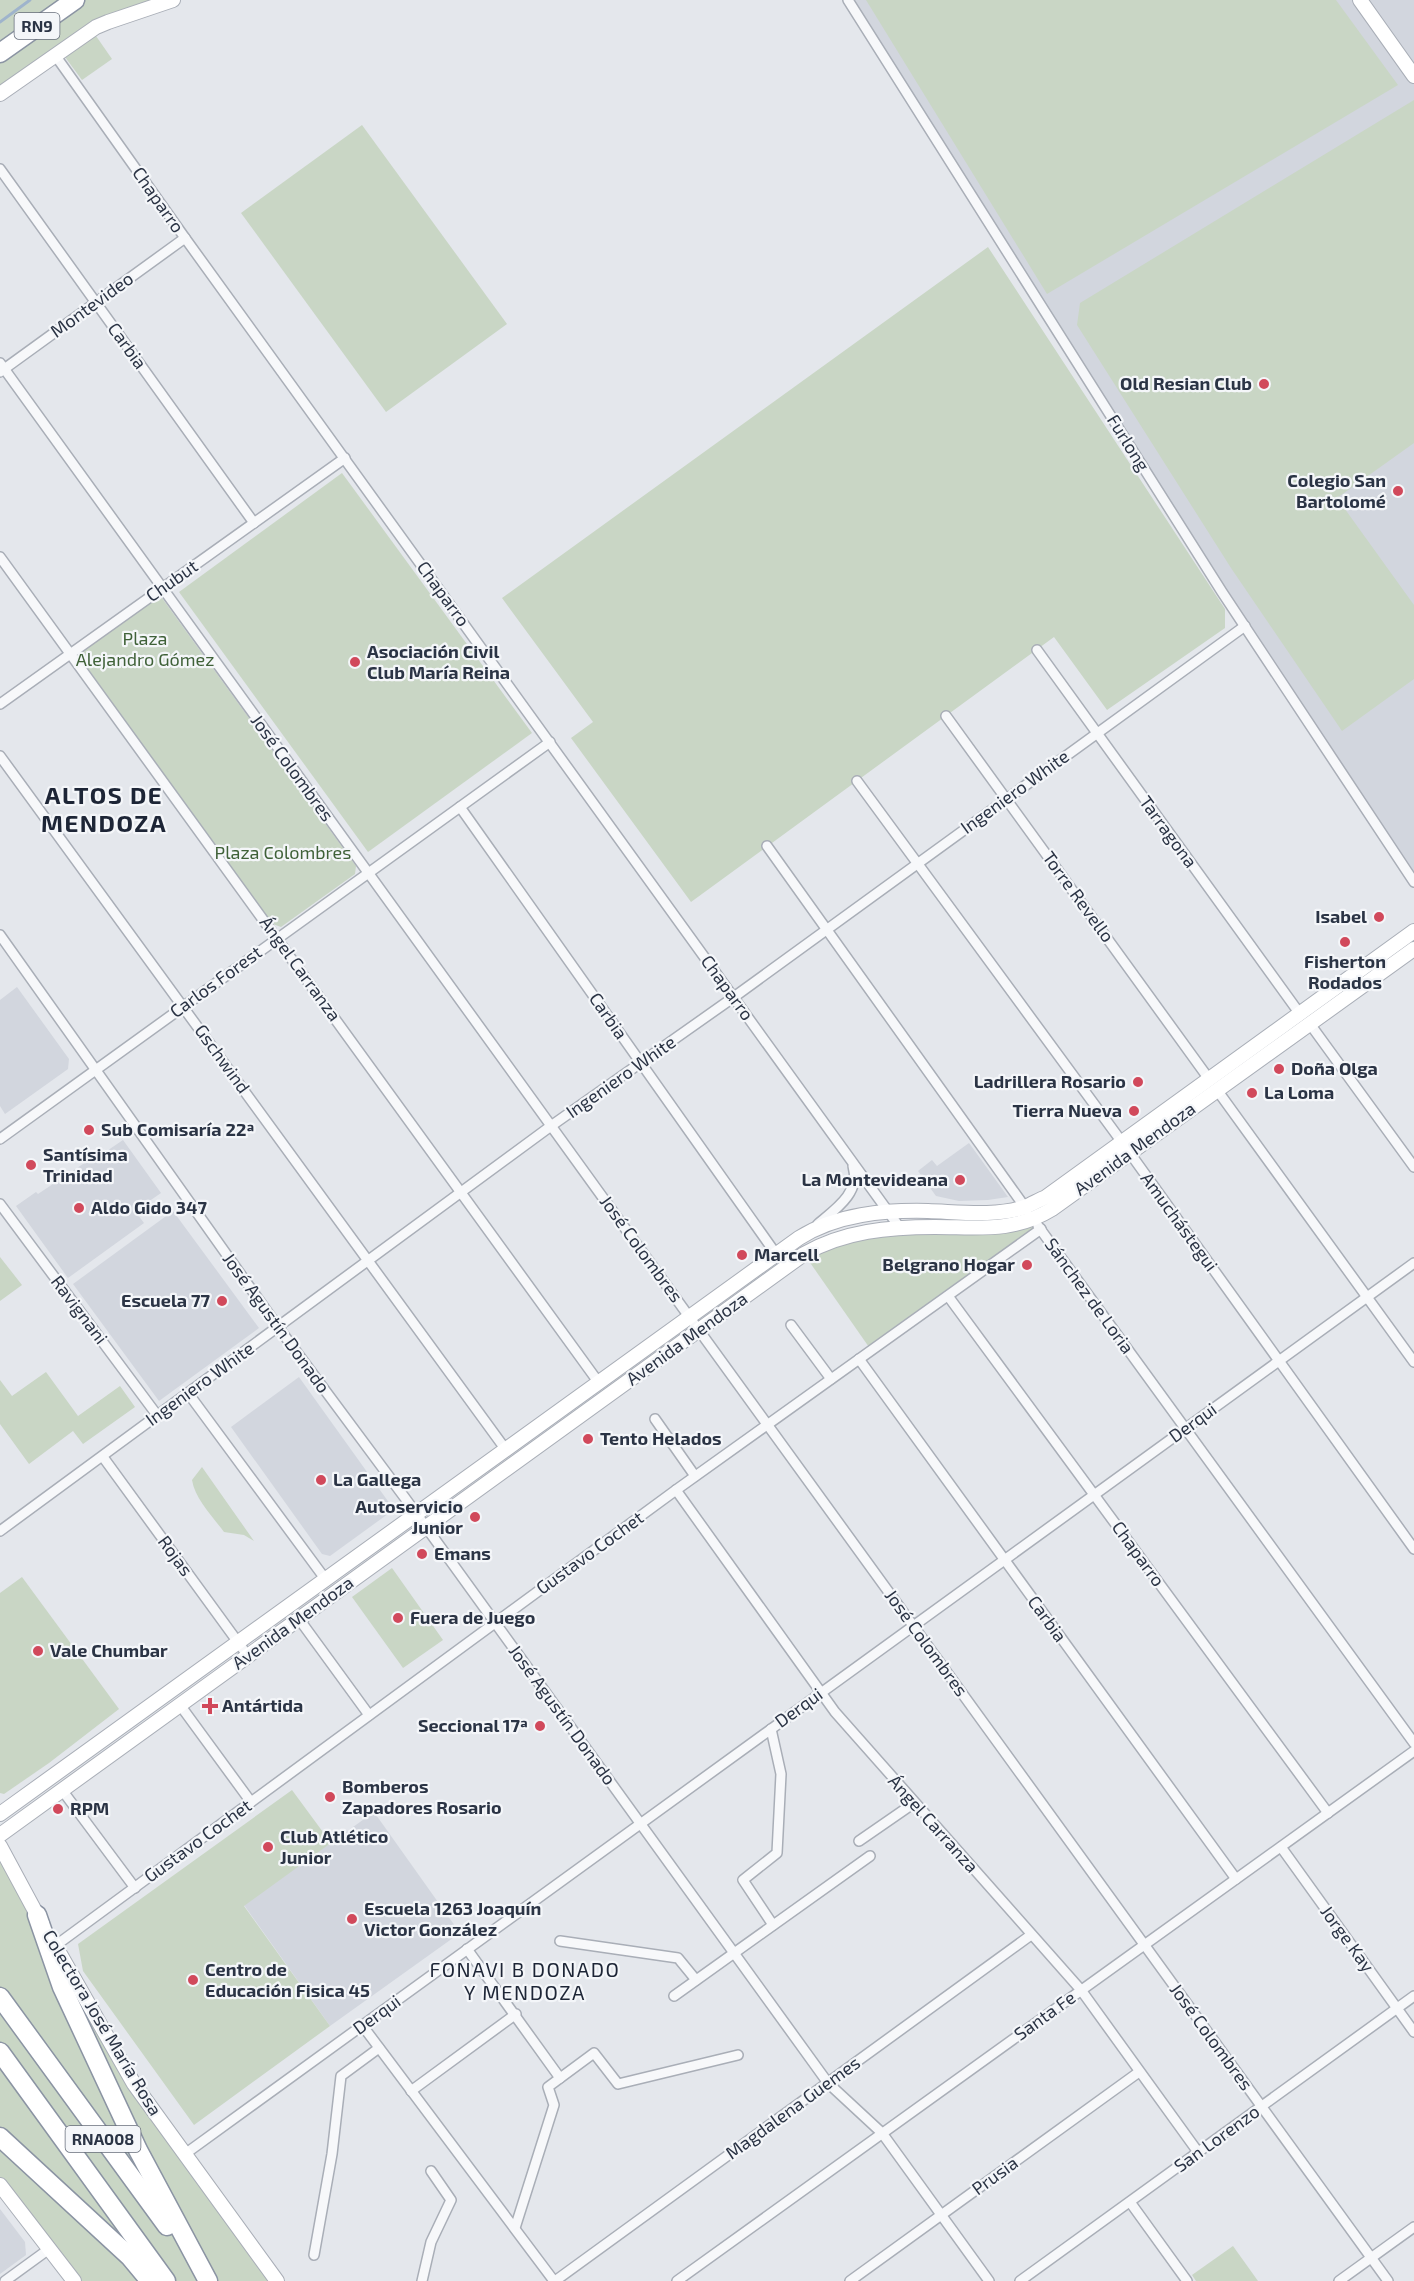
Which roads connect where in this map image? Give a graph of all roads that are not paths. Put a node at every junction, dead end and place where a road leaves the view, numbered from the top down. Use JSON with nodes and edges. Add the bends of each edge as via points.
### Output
{"nodes":[{"id":1,"x":75,"y":0,"type":"edge"},
{"id":2,"x":173,"y":0,"type":"edge"},
{"id":3,"x":848,"y":0,"type":"edge"},
{"id":4,"x":1360,"y":0,"type":"edge"},
{"id":5,"x":0,"y":53,"type":"edge"},
{"id":6,"x":55,"y":55,"type":"junction"},
{"id":7,"x":1414,"y":76,"type":"edge"},
{"id":8,"x":0,"y":94,"type":"edge"},
{"id":9,"x":0,"y":169,"type":"edge"},
{"id":10,"x":185,"y":238,"type":"junction"},
{"id":11,"x":96,"y":303,"type":"junction"},
{"id":12,"x":1,"y":368,"type":"edge"},
{"id":13,"x":345,"y":458,"type":"junction"},
{"id":14,"x":254,"y":522,"type":"junction"},
{"id":15,"x":0,"y":557,"type":"edge"},
{"id":16,"x":160,"y":589,"type":"junction"},
{"id":17,"x":1245,"y":626,"type":"junction"},
{"id":18,"x":1037,"y":650,"type":"dead end"},
{"id":19,"x":71,"y":654,"type":"junction"},
{"id":20,"x":0,"y":704,"type":"edge"},
{"id":21,"x":946,"y":716,"type":"dead end"},
{"id":22,"x":1097,"y":733,"type":"junction"},
{"id":23,"x":550,"y":742,"type":"junction"},
{"id":24,"x":0,"y":756,"type":"edge"},
{"id":25,"x":857,"y":781,"type":"dead end"},
{"id":26,"x":1006,"y":799,"type":"junction"},
{"id":27,"x":460,"y":807,"type":"junction"},
{"id":28,"x":767,"y":846,"type":"dead end"},
{"id":29,"x":917,"y":863,"type":"junction"},
{"id":30,"x":369,"y":873,"type":"junction"},
{"id":31,"x":1414,"y":882,"type":"edge"},
{"id":32,"x":826,"y":930,"type":"junction"},
{"id":33,"x":1414,"y":931,"type":"edge"},
{"id":34,"x":0,"y":935,"type":"edge"},
{"id":35,"x":278,"y":938,"type":"junction"},
{"id":36,"x":1414,"y":949,"type":"edge"},
{"id":37,"x":734,"y":997,"type":"junction"},
{"id":38,"x":184,"y":1006,"type":"junction"},
{"id":39,"x":1300,"y":1014,"type":"junction"},
{"id":40,"x":1310,"y":1024,"type":"junction"},
{"id":41,"x":642,"y":1063,"type":"junction"},
{"id":42,"x":94,"y":1071,"type":"junction"},
{"id":43,"x":1213,"y":1085,"type":"junction"},
{"id":44,"x":551,"y":1126,"type":"junction"},
{"id":45,"x":1,"y":1137,"type":"edge"},
{"id":46,"x":1126,"y":1148,"type":"junction"},
{"id":47,"x":852,"y":1161,"type":"junction"},
{"id":48,"x":1414,"y":1167,"type":"edge"},
{"id":49,"x":461,"y":1193,"type":"junction"},
{"id":50,"x":0,"y":1204,"type":"edge"},
{"id":51,"x":1025,"y":1207,"type":"junction"},
{"id":52,"x":889,"y":1213,"type":"junction"},
{"id":53,"x":1038,"y":1225,"type":"junction"},
{"id":54,"x":900,"y":1228,"type":"junction"},
{"id":55,"x":812,"y":1230,"type":"junction"},
{"id":56,"x":776,"y":1254,"type":"junction"},
{"id":57,"x":368,"y":1260,"type":"junction"},
{"id":58,"x":1414,"y":1263,"type":"edge"},
{"id":59,"x":948,"y":1296,"type":"junction"},
{"id":60,"x":1367,"y":1297,"type":"junction"},
{"id":61,"x":690,"y":1317,"type":"junction"},
{"id":62,"x":791,"y":1325,"type":"dead end"},
{"id":63,"x":278,"y":1327,"type":"junction"},
{"id":64,"x":700,"y":1330,"type":"junction"},
{"id":65,"x":859,"y":1359,"type":"junction"},
{"id":66,"x":1279,"y":1361,"type":"junction"},
{"id":67,"x":1414,"y":1362,"type":"edge"},
{"id":68,"x":831,"y":1379,"type":"junction"},
{"id":69,"x":599,"y":1383,"type":"junction"},
{"id":70,"x":188,"y":1393,"type":"junction"},
{"id":71,"x":157,"y":1415,"type":"junction"},
{"id":72,"x":655,"y":1419,"type":"dead end"},
{"id":73,"x":768,"y":1424,"type":"junction"},
{"id":74,"x":1185,"y":1428,"type":"junction"},
{"id":75,"x":506,"y":1450,"type":"junction"},
{"id":76,"x":103,"y":1456,"type":"junction"},
{"id":77,"x":695,"y":1476,"type":"junction"},
{"id":78,"x":676,"y":1490,"type":"junction"},
{"id":79,"x":1094,"y":1495,"type":"junction"},
{"id":80,"x":417,"y":1514,"type":"junction"},
{"id":81,"x":426,"y":1527,"type":"junction"},
{"id":82,"x":0,"y":1531,"type":"edge"},
{"id":83,"x":1414,"y":1549,"type":"edge"},
{"id":84,"x":1004,"y":1560,"type":"junction"},
{"id":85,"x":326,"y":1580,"type":"junction"},
{"id":86,"x":299,"y":1618,"type":"junction"},
{"id":87,"x":495,"y":1623,"type":"junction"},
{"id":88,"x":914,"y":1626,"type":"junction"},
{"id":89,"x":238,"y":1643,"type":"junction"},
{"id":90,"x":248,"y":1656,"type":"junction"},
{"id":91,"x":821,"y":1693,"type":"junction"},
{"id":92,"x":180,"y":1705,"type":"junction"},
{"id":93,"x":147,"y":1708,"type":"junction"},
{"id":94,"x":369,"y":1715,"type":"junction"},
{"id":95,"x":157,"y":1722,"type":"junction"},
{"id":96,"x":771,"y":1729,"type":"junction"},
{"id":97,"x":1414,"y":1743,"type":"edge"},
{"id":98,"x":1414,"y":1751,"type":"edge"},
{"id":99,"x":62,"y":1790,"type":"junction"},
{"id":100,"x":251,"y":1802,"type":"junction"},
{"id":101,"x":914,"y":1803,"type":"junction"},
{"id":102,"x":1328,"y":1813,"type":"junction"},
{"id":103,"x":0,"y":1814,"type":"edge"},
{"id":104,"x":640,"y":1823,"type":"junction"},
{"id":105,"x":0,"y":1835,"type":"edge"},
{"id":106,"x":860,"y":1841,"type":"dead end"},
{"id":107,"x":0,"y":1846,"type":"edge"},
{"id":108,"x":1281,"y":1847,"type":"junction"},
{"id":109,"x":870,"y":1856,"type":"dead end"},
{"id":110,"x":1236,"y":1879,"type":"junction"},
{"id":111,"x":135,"y":1887,"type":"junction"},
{"id":112,"x":36,"y":1915,"type":"junction"},
{"id":113,"x":773,"y":1925,"type":"junction"},
{"id":114,"x":1031,"y":1935,"type":"junction"},
{"id":115,"x":560,"y":1941,"type":"dead end"},
{"id":116,"x":1144,"y":1945,"type":"junction"},
{"id":117,"x":55,"y":1946,"type":"junction"},
{"id":118,"x":467,"y":1949,"type":"junction"},
{"id":119,"x":734,"y":1953,"type":"junction"},
{"id":120,"x":696,"y":1980,"type":"junction"},
{"id":121,"x":1081,"y":1990,"type":"junction"},
{"id":122,"x":674,"y":1996,"type":"dead end"},
{"id":123,"x":1414,"y":1996,"type":"edge"},
{"id":124,"x":0,"y":1997,"type":"edge"},
{"id":125,"x":1397,"y":2009,"type":"junction"},
{"id":126,"x":516,"y":2014,"type":"junction"},
{"id":127,"x":362,"y":2025,"type":"junction"},
{"id":128,"x":1414,"y":2032,"type":"edge"},
{"id":129,"x":379,"y":2048,"type":"junction"},
{"id":130,"x":0,"y":2052,"type":"edge"},
{"id":131,"x":738,"y":2055,"type":"dead end"},
{"id":132,"x":1139,"y":2072,"type":"junction"},
{"id":133,"x":560,"y":2078,"type":"junction"},
{"id":134,"x":828,"y":2083,"type":"junction"},
{"id":135,"x":411,"y":2091,"type":"junction"},
{"id":136,"x":1261,"y":2106,"type":"junction"},
{"id":137,"x":882,"y":2133,"type":"junction"},
{"id":138,"x":0,"y":2137,"type":"edge"},
{"id":139,"x":1198,"y":2152,"type":"junction"},
{"id":140,"x":185,"y":2154,"type":"junction"},
{"id":141,"x":431,"y":2171,"type":"dead end"},
{"id":142,"x":0,"y":2185,"type":"edge"},
{"id":143,"x":1130,"y":2202,"type":"junction"},
{"id":144,"x":941,"y":2215,"type":"junction"},
{"id":145,"x":1414,"y":2227,"type":"edge"},
{"id":146,"x":515,"y":2229,"type":"junction"},
{"id":147,"x":49,"y":2249,"type":"junction"},
{"id":148,"x":314,"y":2255,"type":"dead end"},
{"id":149,"x":1371,"y":2258,"type":"junction"},
{"id":150,"x":689,"y":2278,"type":"edge"},
{"id":151,"x":5,"y":2281,"type":"edge"},
{"id":152,"x":74,"y":2281,"type":"edge"},
{"id":153,"x":150,"y":2281,"type":"edge"},
{"id":154,"x":166,"y":2281,"type":"edge"},
{"id":155,"x":207,"y":2281,"type":"edge"},
{"id":156,"x":277,"y":2281,"type":"edge"},
{"id":157,"x":422,"y":2281,"type":"edge"},
{"id":158,"x":554,"y":2281,"type":"edge"},
{"id":159,"x":677,"y":2281,"type":"edge"},
{"id":160,"x":850,"y":2281,"type":"edge"},
{"id":161,"x":989,"y":2281,"type":"edge"},
{"id":162,"x":1020,"y":2281,"type":"edge"},
{"id":163,"x":1187,"y":2281,"type":"edge"},
{"id":164,"x":1340,"y":2281,"type":"edge"},
{"id":165,"x":1388,"y":2281,"type":"edge"}],
"edges":[{"from":1,"to":5,"type":"highway","number":"RN9"},
{"from":2,"to":6,"type":"main road","via":[[108,22]]},
{"from":3,"to":17,"type":"street","name":"Furlong"},
{"from":4,"to":7,"type":"main road"},
{"from":6,"to":8,"type":"main road"},
{"from":6,"to":10,"type":"street","name":"Chaparro"},
{"from":9,"to":11,"type":"street","name":"Carbia"},
{"from":10,"to":11,"type":"street","name":"Montevideo"},
{"from":10,"to":13,"type":"street","name":"Chaparro"},
{"from":11,"to":12,"type":"street","name":"Montevideo"},
{"from":11,"to":14,"type":"street","name":"Carbia"},
{"from":12,"to":16,"type":"street","name":"José Colombres"},
{"from":13,"to":14,"type":"street","name":"Chubut"},
{"from":13,"to":23,"type":"street","name":"Chaparro"},
{"from":14,"to":16,"type":"street","name":"Chubut"},
{"from":15,"to":19,"type":"street","name":"Ángel Carranza"},
{"from":16,"to":19,"type":"street","name":"Chubut"},
{"from":16,"to":30,"type":"street","name":"José Colombres"},
{"from":17,"to":22,"type":"street","name":"Ingeniero White"},
{"from":17,"to":31,"type":"street","name":"Furlong"},
{"from":18,"to":22,"type":"street","name":"Tarragona"},
{"from":19,"to":20,"type":"street","name":"Chubut"},
{"from":19,"to":35,"type":"street","name":"Ángel Carranza"},
{"from":21,"to":26,"type":"street","name":"Torre Revello"},
{"from":22,"to":26,"type":"street","name":"Ingeniero White"},
{"from":22,"to":39,"type":"street","name":"Tarragona"},
{"from":23,"to":27,"type":"street","name":"Carlos Forest"},
{"from":23,"to":37,"type":"street","name":"Chaparro"},
{"from":24,"to":38,"type":"street","name":"Gschwind"},
{"from":25,"to":29,"type":"street","name":"Amuchástegui"},
{"from":26,"to":29,"type":"street","name":"Ingeniero White"},
{"from":26,"to":43,"type":"street","name":"Torre Revello"},
{"from":27,"to":30,"type":"street","name":"Carlos Forest"},
{"from":27,"to":41,"type":"street","name":"Carbia"},
{"from":28,"to":32,"type":"street","name":"Sánchez de Loria"},
{"from":29,"to":32,"type":"street","name":"Ingeniero White"},
{"from":29,"to":46,"type":"street","name":"Amuchástegui"},
{"from":30,"to":35,"type":"street","name":"Carlos Forest"},
{"from":30,"to":44,"type":"street","name":"José Colombres"},
{"from":32,"to":37,"type":"street","name":"Ingeniero White"},
{"from":32,"to":51,"type":"street","name":"Sánchez de Loria"},
{"from":33,"to":39,"type":"main road","name":"Avenida Mendoza"},
{"from":34,"to":42,"type":"street","name":"José Agustín Donado"},
{"from":35,"to":38,"type":"street","name":"Carlos Forest"},
{"from":35,"to":49,"type":"street","name":"Ángel Carranza"},
{"from":36,"to":40,"type":"main road","name":"Avenida Mendoza"},
{"from":37,"to":41,"type":"street","name":"Ingeniero White"},
{"from":37,"to":47,"type":"street","name":"Chaparro"},
{"from":38,"to":42,"type":"street","name":"Carlos Forest"},
{"from":38,"to":57,"type":"street","name":"Gschwind"},
{"from":39,"to":43,"type":"main road","name":"Avenida Mendoza"},
{"from":40,"to":43,"type":"main road","name":"Avenida Mendoza"},
{"from":40,"to":48,"type":"street"},
{"from":41,"to":44,"type":"street","name":"Ingeniero White"},
{"from":41,"to":56,"type":"street","name":"Carbia"},
{"from":42,"to":45,"type":"street","name":"Carlos Forest"},
{"from":42,"to":63,"type":"street","name":"José Agustín Donado"},
{"from":43,"to":46,"type":"main road","name":"Avenida Mendoza"},
{"from":43,"to":60,"type":"street","name":"Torre Revello"},
{"from":44,"to":49,"type":"street","name":"Ingeniero White"},
{"from":44,"to":61,"type":"street","name":"José Colombres"},
{"from":46,"to":51,"type":"main road","name":"Avenida Mendoza"},
{"from":46,"to":53,"type":"main road","name":"Avenida Mendoza"},
{"from":46,"to":66,"type":"street","name":"Amuchástegui"},
{"from":47,"to":52,"type":"street","name":"Chaparro"},
{"from":47,"to":55,"type":"street","via":[[857,1178],[850,1194]]},
{"from":49,"to":57,"type":"street","name":"Ingeniero White"},
{"from":49,"to":69,"type":"street","name":"Ángel Carranza"},
{"from":50,"to":71,"type":"street","name":"Ravignani"},
{"from":51,"to":52,"type":"main road","name":"Avenida Mendoza","via":[[970,1213]]},
{"from":51,"to":53,"type":"street","name":"Sánchez de Loria"},
{"from":52,"to":54,"type":"street","name":"Chaparro"},
{"from":52,"to":55,"type":"main road","name":"Avenida Mendoza","via":[[864,1214]]},
{"from":53,"to":54,"type":"main road","name":"Avenida Mendoza"},
{"from":53,"to":59,"type":"street","name":"Gustavo Cochet"},
{"from":53,"to":74,"type":"street","name":"Sánchez de Loria"},
{"from":54,"to":64,"type":"main road","name":"Avenida Mendoza","via":[[844,1236],[819,1246]]},
{"from":55,"to":56,"type":"main road","name":"Avenida Mendoza"},
{"from":56,"to":61,"type":"main road","name":"Avenida Mendoza"},
{"from":57,"to":63,"type":"street","name":"Ingeniero White"},
{"from":57,"to":75,"type":"street","name":"Gschwind"},
{"from":58,"to":60,"type":"street","name":"Derqui"},
{"from":59,"to":65,"type":"street","name":"Gustavo Cochet"},
{"from":59,"to":79,"type":"street","name":"Chaparro"},
{"from":60,"to":66,"type":"street","name":"Derqui"},
{"from":60,"to":67,"type":"street","name":"Torre Revello"},
{"from":61,"to":64,"type":"street","name":"José Colombres"},
{"from":61,"to":69,"type":"main road","name":"Avenida Mendoza"},
{"from":62,"to":68,"type":"street"},
{"from":63,"to":70,"type":"street","name":"Ingeniero White"},
{"from":63,"to":80,"type":"street","name":"José Agustín Donado"},
{"from":64,"to":73,"type":"street","name":"José Colombres"},
{"from":64,"to":81,"type":"main road","name":"Avenida Mendoza"},
{"from":65,"to":68,"type":"street","name":"Gustavo Cochet"},
{"from":65,"to":84,"type":"street","name":"Carbia"},
{"from":66,"to":74,"type":"street","name":"Derqui"},
{"from":66,"to":83,"type":"street","name":"Amuchástegui"},
{"from":68,"to":73,"type":"street","name":"Gustavo Cochet"},
{"from":69,"to":75,"type":"main road","name":"Avenida Mendoza"},
{"from":70,"to":71,"type":"street","name":"Ingeniero White"},
{"from":70,"to":85,"type":"street"},
{"from":71,"to":76,"type":"street","name":"Ingeniero White"},
{"from":72,"to":77,"type":"street"},
{"from":73,"to":77,"type":"street","name":"Gustavo Cochet"},
{"from":73,"to":88,"type":"street","name":"José Colombres"},
{"from":74,"to":79,"type":"street","name":"Derqui"},
{"from":74,"to":97,"type":"street","name":"Sánchez de Loria"},
{"from":75,"to":80,"type":"main road","name":"Avenida Mendoza"},
{"from":76,"to":82,"type":"street","name":"Ingeniero White"},
{"from":76,"to":89,"type":"street","name":"Rojas"},
{"from":77,"to":78,"type":"street","name":"Gustavo Cochet"},
{"from":78,"to":87,"type":"street","name":"Gustavo Cochet"},
{"from":78,"to":91,"type":"street","name":"Ángel Carranza"},
{"from":79,"to":84,"type":"street","name":"Derqui"},
{"from":79,"to":102,"type":"street","name":"Chaparro"},
{"from":80,"to":81,"type":"street","name":"José Agustín Donado"},
{"from":80,"to":85,"type":"main road","name":"Avenida Mendoza"},
{"from":81,"to":86,"type":"main road","name":"Avenida Mendoza"},
{"from":81,"to":87,"type":"street","name":"José Agustín Donado"},
{"from":84,"to":88,"type":"street","name":"Derqui"},
{"from":84,"to":110,"type":"street","name":"Carbia"},
{"from":85,"to":89,"type":"main road","name":"Avenida Mendoza"},
{"from":86,"to":90,"type":"main road","name":"Avenida Mendoza"},
{"from":86,"to":94,"type":"street"},
{"from":87,"to":94,"type":"street","name":"Gustavo Cochet"},
{"from":87,"to":104,"type":"street","name":"José Agustín Donado"},
{"from":88,"to":91,"type":"street","name":"Derqui"},
{"from":88,"to":116,"type":"street","name":"José Colombres"},
{"from":89,"to":90,"type":"street","name":"Rojas"},
{"from":89,"to":93,"type":"main road","name":"Avenida Mendoza"},
{"from":90,"to":92,"type":"main road","name":"Avenida Mendoza"},
{"from":91,"to":96,"type":"street","name":"Derqui"},
{"from":91,"to":101,"type":"street","name":"Ángel Carranza"},
{"from":92,"to":95,"type":"main road","name":"Avenida Mendoza"},
{"from":92,"to":100,"type":"street"},
{"from":93,"to":95,"type":"main road"},
{"from":93,"to":103,"type":"main road","name":"Avenida Mendoza"},
{"from":94,"to":100,"type":"street","name":"Gustavo Cochet"},
{"from":95,"to":99,"type":"main road","name":"Avenida Mendoza"},
{"from":96,"to":104,"type":"street","name":"Derqui"},
{"from":96,"to":113,"type":"street","via":[[781,1774],[777,1853],[743,1880]]},
{"from":98,"to":102,"type":"street","name":"Santa Fe"},
{"from":99,"to":105,"type":"main road","name":"Avenida Mendoza"},
{"from":99,"to":111,"type":"street"},
{"from":100,"to":111,"type":"street","name":"Gustavo Cochet"},
{"from":101,"to":106,"type":"street"},
{"from":101,"to":114,"type":"street","name":"Ángel Carranza"},
{"from":102,"to":108,"type":"street","name":"Santa Fe"},
{"from":104,"to":118,"type":"street","name":"Derqui"},
{"from":104,"to":119,"type":"street","name":"José Agustín Donado"},
{"from":107,"to":112,"type":"main road","name":"Colectora José María Rosa"},
{"from":108,"to":110,"type":"street","name":"Santa Fe"},
{"from":108,"to":125,"type":"street","name":"Jorge Kay"},
{"from":109,"to":113,"type":"street"},
{"from":110,"to":116,"type":"street","name":"Santa Fe"},
{"from":111,"to":117,"type":"street","name":"Gustavo Cochet"},
{"from":112,"to":117,"type":"main road","name":"Colectora José María Rosa"},
{"from":112,"to":155,"type":"highway","via":[[62,1987]]},
{"from":113,"to":119,"type":"street"},
{"from":114,"to":121,"type":"street","name":"Ángel Carranza"},
{"from":114,"to":134,"type":"street","name":"Magdalena Guemes"},
{"from":115,"to":120,"type":"street","via":[[678,1958]]},
{"from":116,"to":121,"type":"street","name":"Santa Fe"},
{"from":116,"to":136,"type":"street","name":"José Colombres"},
{"from":117,"to":140,"type":"main road","name":"Colectora José María Rosa","via":[[134,2084]]},
{"from":118,"to":126,"type":"street"},
{"from":118,"to":127,"type":"street","name":"Derqui"},
{"from":119,"to":120,"type":"street"},
{"from":119,"to":134,"type":"street","name":"José Agustín Donado"},
{"from":120,"to":122,"type":"street"},
{"from":121,"to":132,"type":"street","name":"Ángel Carranza"},
{"from":121,"to":137,"type":"street","name":"Santa Fe"},
{"from":123,"to":125,"type":"street","name":"San Lorenzo"},
{"from":124,"to":155,"type":"highway","number":"RNA008"},
{"from":125,"to":128,"type":"street","name":"Jorge Kay"},
{"from":125,"to":136,"type":"street","name":"San Lorenzo"},
{"from":126,"to":133,"type":"street"},
{"from":126,"to":135,"type":"street"},
{"from":127,"to":129,"type":"street"},
{"from":127,"to":140,"type":"street","name":"Derqui"},
{"from":129,"to":135,"type":"street"},
{"from":129,"to":148,"type":"street","via":[[341,2076]]},
{"from":130,"to":154,"type":"highway","number":"RNA008"},
{"from":131,"to":133,"type":"street","via":[[618,2084],[594,2053]]},
{"from":132,"to":139,"type":"street","name":"Ángel Carranza"},
{"from":132,"to":144,"type":"street","name":"Prusia"},
{"from":133,"to":146,"type":"street","via":[[548,2087],[554,2105]]},
{"from":134,"to":137,"type":"street","name":"José Agustín Donado"},
{"from":134,"to":158,"type":"street","name":"Magdalena Guemes"},
{"from":135,"to":146,"type":"street"},
{"from":136,"to":139,"type":"street","name":"San Lorenzo"},
{"from":136,"to":149,"type":"street","name":"José Colombres"},
{"from":137,"to":144,"type":"street","name":"José Agustín Donado"},
{"from":137,"to":150,"type":"street","name":"Santa Fe"},
{"from":138,"to":153,"type":"highway","via":[[130,2257]]},
{"from":139,"to":143,"type":"street","name":"San Lorenzo"},
{"from":140,"to":156,"type":"main road","name":"Colectora José María Rosa"},
{"from":141,"to":157,"type":"street","via":[[451,2200],[431,2242]]},
{"from":142,"to":147,"type":"main road"},
{"from":143,"to":162,"type":"street","name":"San Lorenzo"},
{"from":143,"to":163,"type":"street"},
{"from":144,"to":160,"type":"street","name":"Prusia"},
{"from":144,"to":161,"type":"street","name":"José Agustín Donado"},
{"from":145,"to":149,"type":"street"},
{"from":146,"to":158,"type":"street"},
{"from":147,"to":151,"type":"street"},
{"from":147,"to":152,"type":"main road"},
{"from":149,"to":164,"type":"street"},
{"from":149,"to":165,"type":"street","name":"José Colombres"},
{"from":150,"to":159,"type":"street","name":"Santa Fe"}]}
